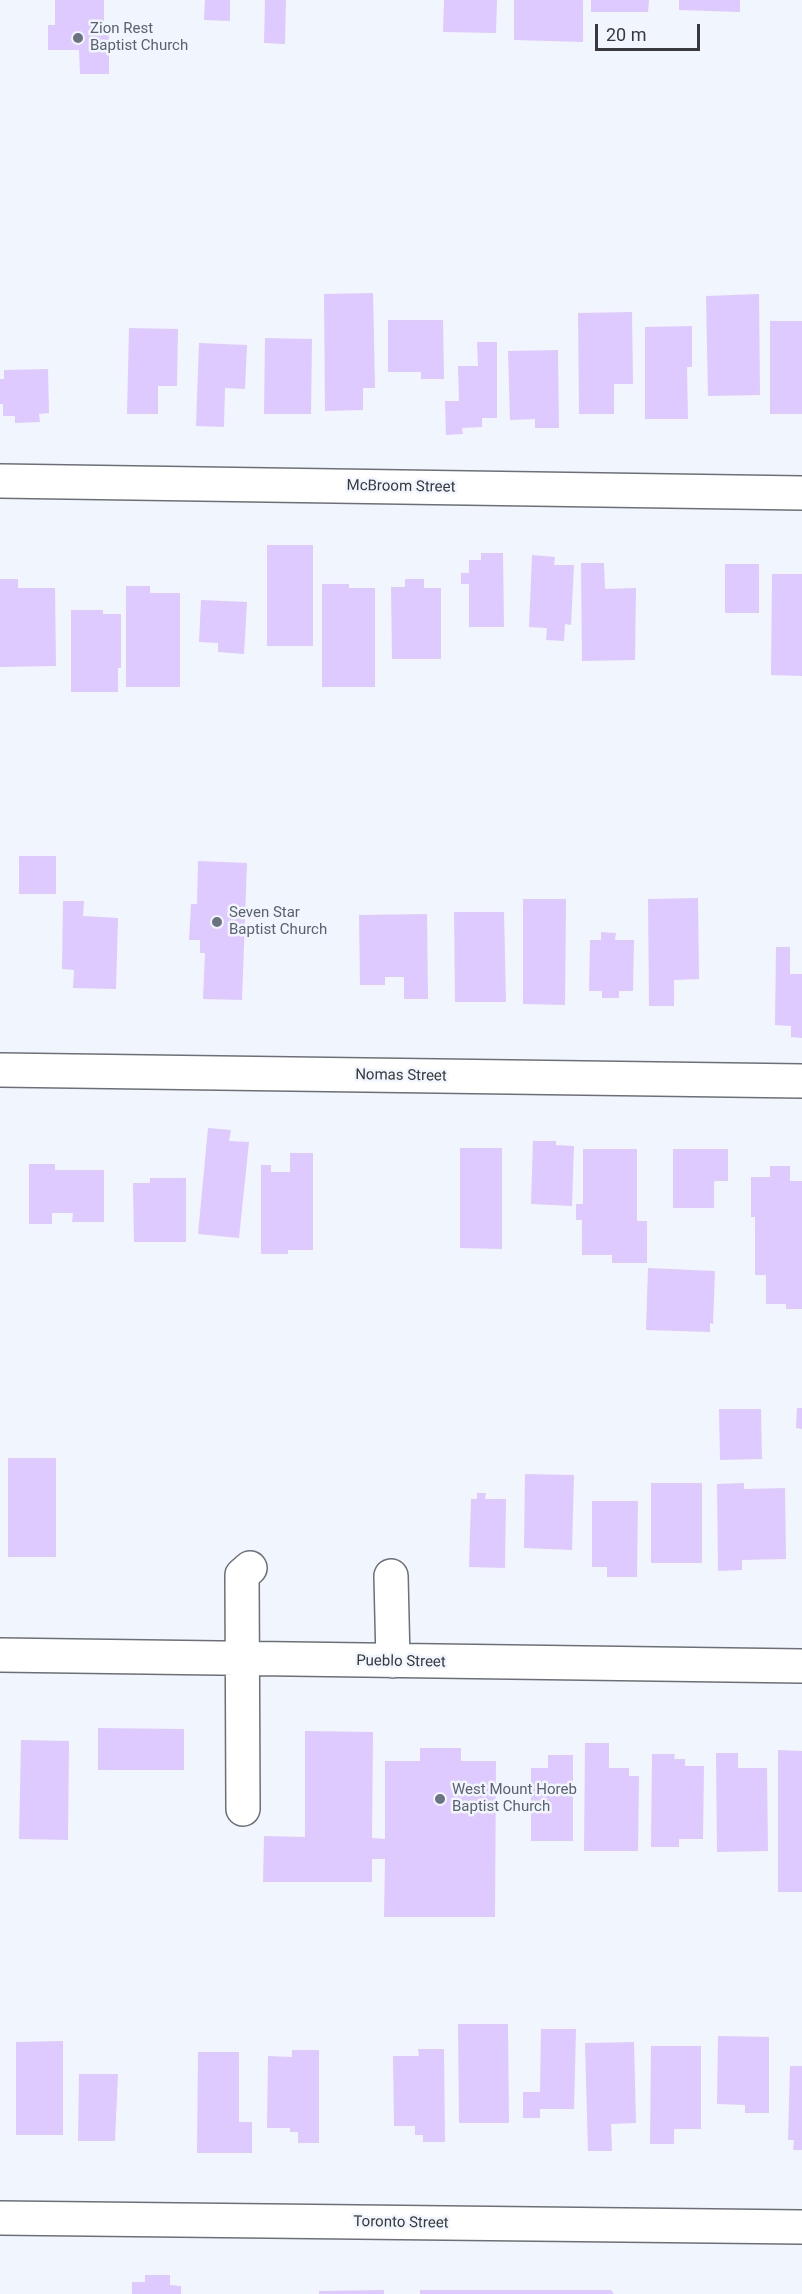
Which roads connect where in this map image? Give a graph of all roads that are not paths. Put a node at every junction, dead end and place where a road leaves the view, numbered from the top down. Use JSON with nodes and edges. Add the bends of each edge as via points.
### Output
{"nodes":[{"id":1,"x":0,"y":481,"type":"edge"},
{"id":2,"x":802,"y":493,"type":"edge"},
{"id":3,"x":0,"y":1070,"type":"edge"},
{"id":4,"x":802,"y":1081,"type":"edge"},
{"id":5,"x":250,"y":1568,"type":"dead end"},
{"id":6,"x":392,"y":1576,"type":"dead end"},
{"id":7,"x":0,"y":1655,"type":"edge"},
{"id":8,"x":243,"y":1660,"type":"junction"},
{"id":9,"x":393,"y":1662,"type":"junction"},
{"id":10,"x":802,"y":1666,"type":"edge"},
{"id":11,"x":243,"y":1809,"type":"dead end"},
{"id":12,"x":0,"y":2218,"type":"edge"},
{"id":13,"x":802,"y":2228,"type":"edge"}],
"edges":[{"from":1,"to":2,"type":"street","name":"McBroom Street"},
{"from":3,"to":4,"type":"street","name":"Nomas Street"},
{"from":5,"to":8,"type":"street","via":[[242,1575]]},
{"from":6,"to":9,"type":"street"},
{"from":7,"to":8,"type":"street","name":"Pueblo Street"},
{"from":8,"to":9,"type":"street","name":"Pueblo Street"},
{"from":8,"to":11,"type":"street"},
{"from":9,"to":10,"type":"street","name":"Pueblo Street"},
{"from":12,"to":13,"type":"street","name":"Toronto Street"}]}
